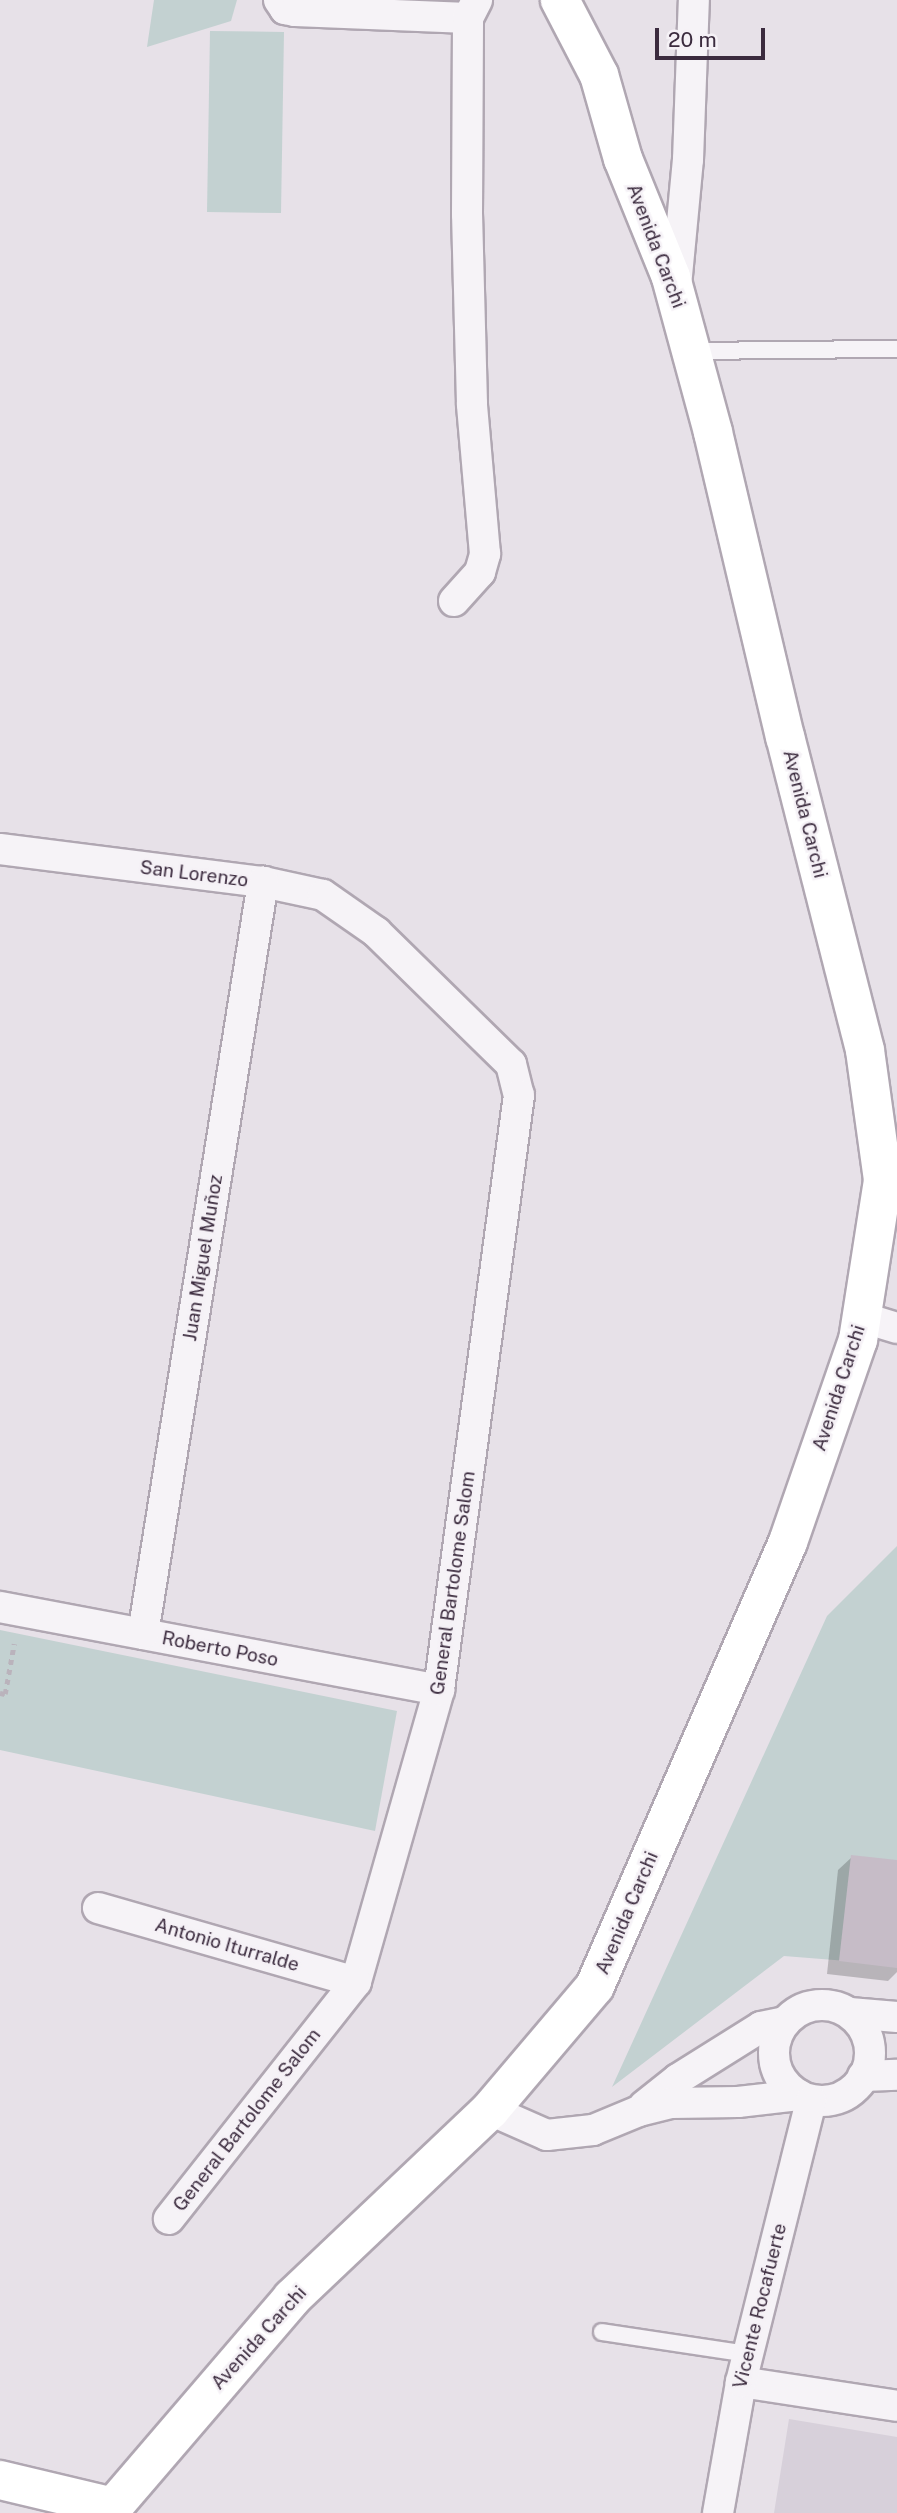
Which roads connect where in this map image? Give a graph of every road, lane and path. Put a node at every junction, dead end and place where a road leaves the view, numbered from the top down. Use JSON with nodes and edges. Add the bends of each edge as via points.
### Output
{"nodes":[{"id":1,"x":279,"y":0,"type":"edge"},
{"id":2,"x":560,"y":0,"type":"edge"},
{"id":3,"x":694,"y":0,"type":"edge"},
{"id":4,"x":473,"y":9,"type":"edge"},
{"id":5,"x":675,"y":290,"type":"junction"},
{"id":6,"x":897,"y":349,"type":"edge"},
{"id":7,"x":692,"y":351,"type":"junction"},
{"id":8,"x":454,"y":601,"type":"dead end"},
{"id":9,"x":0,"y":849,"type":"edge"},
{"id":10,"x":263,"y":882,"type":"junction"},
{"id":11,"x":376,"y":932,"type":"joint"},
{"id":12,"x":879,"y":1323,"type":"edge"},
{"id":13,"x":10,"y":1609,"type":"edge"},
{"id":14,"x":143,"y":1634,"type":"junction"},
{"id":15,"x":439,"y":1690,"type":"junction"},
{"id":16,"x":0,"y":1693,"type":"edge"},
{"id":17,"x":98,"y":1908,"type":"dead end"},
{"id":18,"x":356,"y":1982,"type":"junction"},
{"id":19,"x":850,"y":2013,"type":"junction"},
{"id":20,"x":897,"y":2017,"type":"edge"},
{"id":21,"x":785,"y":2022,"type":"junction"},
{"id":22,"x":863,"y":2076,"type":"junction"},
{"id":23,"x":897,"y":2076,"type":"edge"},
{"id":24,"x":805,"y":2098,"type":"junction"},
{"id":25,"x":490,"y":2110,"type":"junction"},
{"id":26,"x":639,"y":2111,"type":"junction"},
{"id":27,"x":169,"y":2219,"type":"dead end"},
{"id":28,"x":602,"y":2332,"type":"dead end"},
{"id":29,"x":744,"y":2368,"type":"junction"},
{"id":30,"x":897,"y":2406,"type":"edge"},
{"id":31,"x":0,"y":2480,"type":"edge"},
{"id":32,"x":113,"y":2510,"type":"edge"},
{"id":33,"x":718,"y":2513,"type":"edge"}],
"edges":[{"from":1,"to":4,"type":"street","via":[[285,9],[295,10]]},
{"from":2,"to":5,"type":"street","name":"Avenida Carchi","via":[[599,75],[623,159]]},
{"from":3,"to":5,"type":"street","via":[[688,160]]},
{"from":4,"to":8,"type":"street","via":[[467,214],[472,404],[485,554],[480,572]]},
{"from":5,"to":7,"type":"street","name":"Avenida Carchi"},
{"from":6,"to":7,"type":"lane"},
{"from":7,"to":12,"type":"street","name":"Avenida Carchi","via":[[864,1050],[883,1180]]},
{"from":9,"to":10,"type":"street","name":"San Lorenzo"},
{"from":10,"to":11,"type":"street","name":"San Lorenzo","via":[[323,895]]},
{"from":10,"to":14,"type":"street","name":"Juan Miguel Muñoz"},
{"from":11,"to":15,"type":"street","name":"General Bartolome Salom","via":[[512,1064],[519,1095]]},
{"from":12,"to":25,"type":"street","name":"Avenida Carchi","via":[[858,1340],[788,1542],[595,1986]]},
{"from":13,"to":14,"type":"street","name":"Roberto Poso"},
{"from":13,"to":16,"type":"path","via":[[5,1693]]},
{"from":14,"to":15,"type":"street","name":"Roberto Poso"},
{"from":15,"to":18,"type":"street","name":"General Bartolome Salom"},
{"from":17,"to":18,"type":"street","name":"Antonio Iturralde"},
{"from":18,"to":27,"type":"street","name":"General Bartolome Salom"},
{"from":19,"to":20,"type":"street"},
{"from":19,"to":21,"type":"street","via":[[821,2005],[804,2008]]},
{"from":19,"to":22,"type":"street","via":[[868,2038],[871,2054]]},
{"from":21,"to":24,"type":"street","via":[[774,2045],[774,2061],[780,2077]]},
{"from":21,"to":26,"type":"street","via":[[761,2027],[696,2067]]},
{"from":22,"to":23,"type":"street"},
{"from":22,"to":24,"type":"street","via":[[849,2093],[835,2099]]},
{"from":24,"to":26,"type":"street","via":[[671,2103]]},
{"from":24,"to":29,"type":"street","name":"Vicente Rocafuerte"},
{"from":25,"to":26,"type":"street","via":[[547,2135],[593,2130]]},
{"from":25,"to":32,"type":"street","name":"Avenida Carchi","via":[[292,2298]]},
{"from":28,"to":29,"type":"lane"},
{"from":29,"to":30,"type":"street"},
{"from":29,"to":33,"type":"street","name":"Vicente Rocafuerte"},
{"from":31,"to":32,"type":"street"}]}
